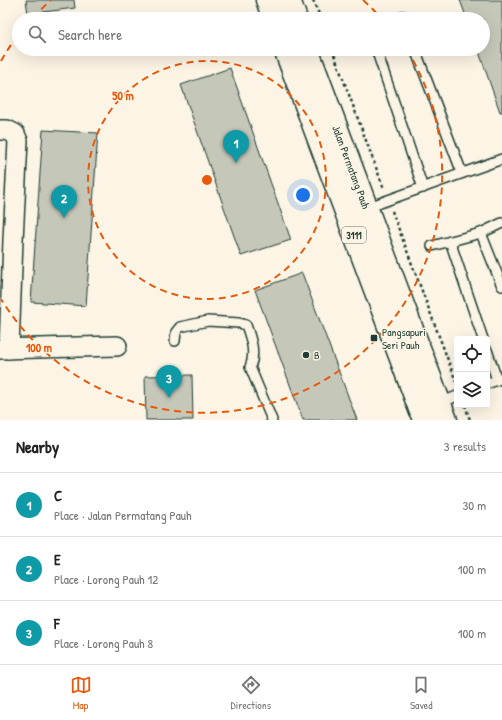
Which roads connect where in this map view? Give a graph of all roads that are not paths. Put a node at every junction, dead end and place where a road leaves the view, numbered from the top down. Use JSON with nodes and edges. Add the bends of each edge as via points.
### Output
{"nodes":[{"id":1,"x":267,"y":0,"type":"edge"},
{"id":2,"x":289,"y":0,"type":"edge"},
{"id":3,"x":271,"y":12,"type":"edge"},
{"id":4,"x":293,"y":12,"type":"edge"},
{"id":5,"x":288,"y":56,"type":"edge"},
{"id":6,"x":310,"y":56,"type":"edge"},
{"id":7,"x":378,"y":56,"type":"edge"},
{"id":8,"x":419,"y":56,"type":"edge"},
{"id":9,"x":8,"y":132,"type":"edge"},
{"id":10,"x":502,"y":159,"type":"edge"},
{"id":11,"x":462,"y":174,"type":"junction"},
{"id":12,"x":423,"y":188,"type":"junction"},
{"id":13,"x":366,"y":208,"type":"junction"},
{"id":14,"x":502,"y":223,"type":"edge"},
{"id":15,"x":481,"y":233,"type":"junction"},
{"id":16,"x":450,"y":242,"type":"junction"},
{"id":17,"x":432,"y":246,"type":"dead end"},
{"id":18,"x":502,"y":286,"type":"edge"},
{"id":19,"x":482,"y":336,"type":"edge"},
{"id":20,"x":175,"y":341,"type":"dead end"},
{"id":21,"x":117,"y":346,"type":"dead end"},
{"id":22,"x":4,"y":349,"type":"edge"},
{"id":23,"x":490,"y":357,"type":"edge"},
{"id":24,"x":500,"y":379,"type":"edge"},
{"id":25,"x":490,"y":383,"type":"edge"},
{"id":26,"x":448,"y":406,"type":"edge"},
{"id":27,"x":272,"y":420,"type":"edge"},
{"id":28,"x":424,"y":420,"type":"edge"}],
"edges":[{"from":1,"to":3,"type":"main road"},
{"from":2,"to":4,"type":"main road"},
{"from":5,"to":28,"type":"main road","name":"Jalan Permatang Pauh","number":"3111"},
{"from":6,"to":13,"type":"main road","name":"Jalan Permatang Pauh","number":"3111"},
{"from":7,"to":12,"type":"lane"},
{"from":8,"to":11,"type":"lane"},
{"from":9,"to":22,"type":"street","via":[[18,141]]},
{"from":10,"to":11,"type":"lane"},
{"from":11,"to":12,"type":"lane"},
{"from":12,"to":13,"type":"lane"},
{"from":13,"to":26,"type":"main road","name":"Jalan Permatang Pauh","number":"3111"},
{"from":14,"to":15,"type":"lane"},
{"from":15,"to":16,"type":"lane"},
{"from":15,"to":18,"type":"lane"},
{"from":16,"to":17,"type":"lane"},
{"from":16,"to":19,"type":"lane"},
{"from":20,"to":27,"type":"lane","via":[[176,332],[180,327],[208,320],[246,325],[253,351],[253,362],[250,367]]},
{"from":21,"to":22,"type":"street"},
{"from":23,"to":24,"type":"lane"},
{"from":24,"to":25,"type":"lane"}]}
